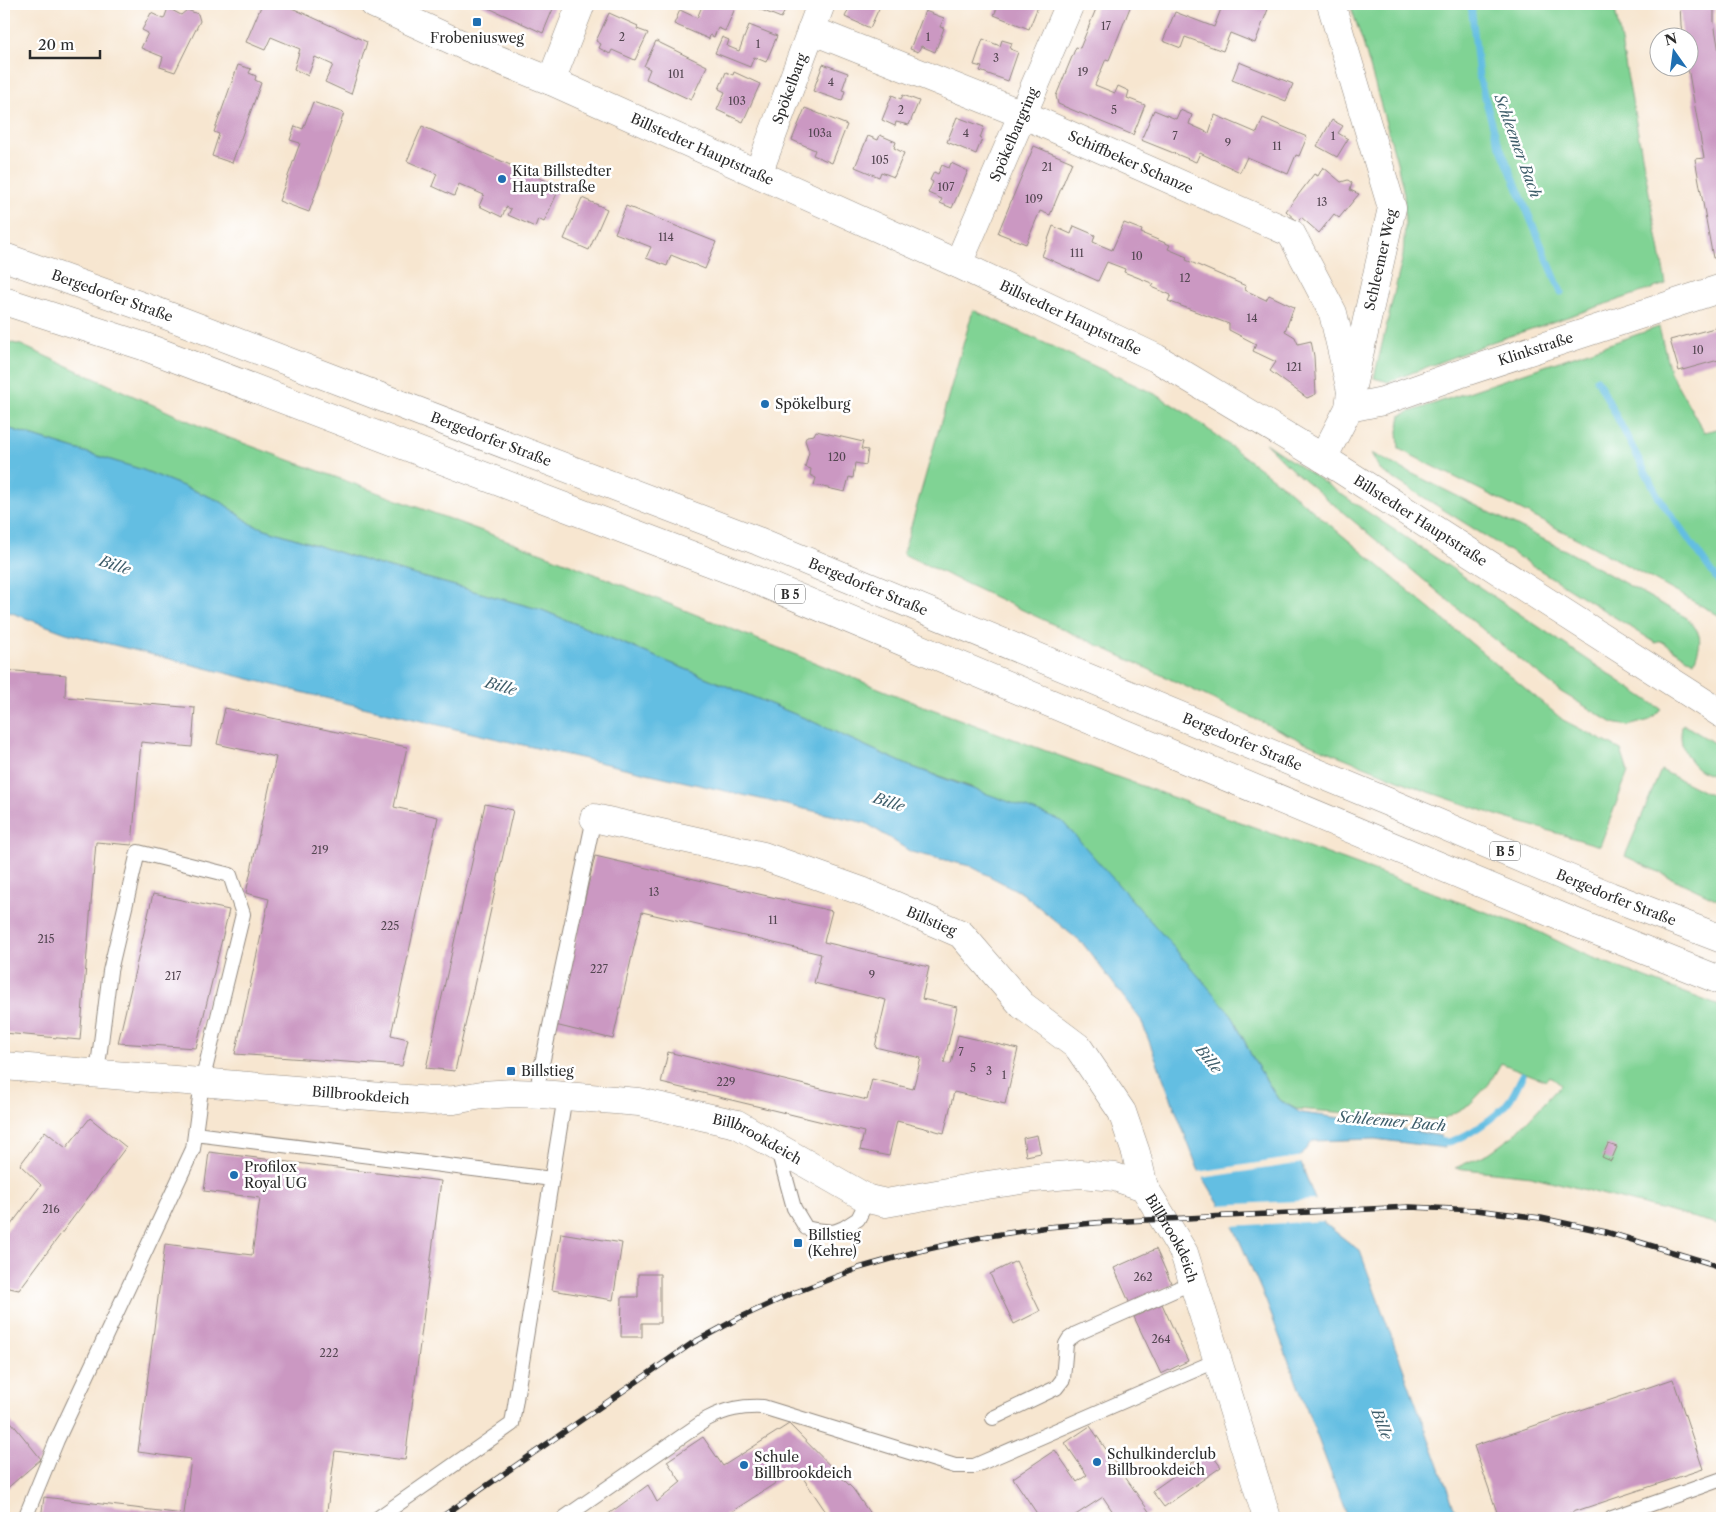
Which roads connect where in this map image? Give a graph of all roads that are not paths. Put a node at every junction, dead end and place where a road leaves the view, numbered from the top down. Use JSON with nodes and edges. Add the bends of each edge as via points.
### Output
{"nodes":[{"id":1,"x":581,"y":4,"type":"edge"},
{"id":2,"x":821,"y":4,"type":"edge"},
{"id":3,"x":1070,"y":4,"type":"edge"},
{"id":4,"x":1331,"y":4,"type":"edge"},
{"id":5,"x":390,"y":7,"type":"edge"},
{"id":6,"x":811,"y":30,"type":"junction"},
{"id":7,"x":551,"y":81,"type":"junction"},
{"id":8,"x":1022,"y":114,"type":"junction"},
{"id":9,"x":758,"y":174,"type":"junction"},
{"id":10,"x":4,"y":257,"type":"edge"},
{"id":11,"x":958,"y":264,"type":"junction"},
{"id":12,"x":1722,"y":288,"type":"edge"},
{"id":13,"x":4,"y":301,"type":"edge"},
{"id":14,"x":1350,"y":399,"type":"junction"},
{"id":15,"x":1323,"y":458,"type":"junction"},
{"id":16,"x":1722,"y":714,"type":"edge"},
{"id":17,"x":594,"y":818,"type":"joint"},
{"id":18,"x":1722,"y":939,"type":"edge"},
{"id":19,"x":1722,"y":981,"type":"edge"},
{"id":20,"x":4,"y":1066,"type":"edge"},
{"id":21,"x":97,"y":1074,"type":"junction"},
{"id":22,"x":539,"y":1078,"type":"dead end"},
{"id":23,"x":202,"y":1082,"type":"junction"},
{"id":24,"x":565,"y":1096,"type":"junction"},
{"id":25,"x":195,"y":1134,"type":"junction"},
{"id":26,"x":777,"y":1145,"type":"junction"},
{"id":27,"x":552,"y":1179,"type":"junction"},
{"id":28,"x":1144,"y":1187,"type":"junction"},
{"id":29,"x":868,"y":1199,"type":"junction"},
{"id":30,"x":1193,"y":1282,"type":"junction"},
{"id":31,"x":1218,"y":1360,"type":"junction"},
{"id":32,"x":993,"y":1418,"type":"dead end"},
{"id":33,"x":1722,"y":1479,"type":"edge"},
{"id":34,"x":25,"y":1518,"type":"edge"},
{"id":35,"x":378,"y":1518,"type":"edge"},
{"id":36,"x":564,"y":1518,"type":"edge"},
{"id":37,"x":1268,"y":1518,"type":"edge"},
{"id":38,"x":1612,"y":1518,"type":"edge"}],
"edges":[{"from":1,"to":7,"type":"main road"},
{"from":2,"to":6,"type":"main road","name":"Spökelbarg"},
{"from":3,"to":8,"type":"main road","name":"Spökelbargring"},
{"from":4,"to":14,"type":"main road","name":"Schleemer Weg","via":[[1392,208]]},
{"from":5,"to":7,"type":"main road","name":"Billstedter Hauptstraße","via":[[464,46]]},
{"from":6,"to":8,"type":"main road","name":"Schiffbeker Schanze"},
{"from":6,"to":9,"type":"main road","name":"Spökelbarg"},
{"from":7,"to":9,"type":"main road","name":"Billstedter Hauptstraße"},
{"from":8,"to":11,"type":"main road","name":"Spökelbargring"},
{"from":8,"to":14,"type":"main road","name":"Schiffbeker Schanze","via":[[1291,233],[1333,313]]},
{"from":9,"to":11,"type":"main road","name":"Billstedter Hauptstraße"},
{"from":10,"to":18,"type":"main road","name":"Bergedorfer Straße","number":"B 5","via":[[158,312],[758,541],[1610,896]]},
{"from":11,"to":15,"type":"main road","name":"Billstedter Hauptstraße","via":[[1156,358]]},
{"from":12,"to":14,"type":"main road","name":"Klinkstraße","via":[[1383,401]]},
{"from":13,"to":19,"type":"main road","number":"B 5","via":[[143,346],[746,576]]},
{"from":14,"to":15,"type":"main road","name":"Schleemer Weg"},
{"from":15,"to":16,"type":"main road","name":"Billstedter Hauptstraße"},
{"from":17,"to":22,"type":"lane"},
{"from":17,"to":28,"type":"main road","name":"Billstieg","via":[[763,856],[864,892],[961,934],[1022,1005],[1078,1047],[1122,1112]]},
{"from":20,"to":21,"type":"main road","name":"Billbrookdeich"},
{"from":21,"to":23,"type":"main road","name":"Billbrookdeich"},
{"from":21,"to":23,"type":"lane","via":[[110,971],[138,852],[230,875],[243,914]]},
{"from":23,"to":24,"type":"main road","name":"Billbrookdeich","via":[[431,1101],[513,1093]]},
{"from":23,"to":25,"type":"lane"},
{"from":24,"to":26,"type":"main road","name":"Billbrookdeich","via":[[639,1102],[737,1124]]},
{"from":24,"to":27,"type":"lane"},
{"from":25,"to":27,"type":"lane"},
{"from":25,"to":34,"type":"lane","via":[[193,1150],[57,1440]]},
{"from":26,"to":29,"type":"main road","name":"Billbrookdeich"},
{"from":26,"to":29,"type":"lane","via":[[794,1208],[806,1228],[834,1232],[844,1228],[858,1219]]},
{"from":27,"to":35,"type":"lane","via":[[512,1424]]},
{"from":28,"to":29,"type":"main road","name":"Billbrookdeich","via":[[1115,1177],[1080,1174],[987,1185],[886,1204]]},
{"from":28,"to":30,"type":"main road","name":"Billbrookdeich","via":[[1184,1253]]},
{"from":30,"to":31,"type":"main road","name":"Billbrookdeich"},
{"from":30,"to":32,"type":"lane","via":[[1076,1334],[1066,1344],[1063,1379],[1056,1388]]},
{"from":31,"to":36,"type":"lane","via":[[974,1466],[955,1466],[763,1407],[724,1410],[707,1418]]},
{"from":31,"to":37,"type":"main road","name":"Billbrookdeich"},
{"from":33,"to":38,"type":"lane"}]}
